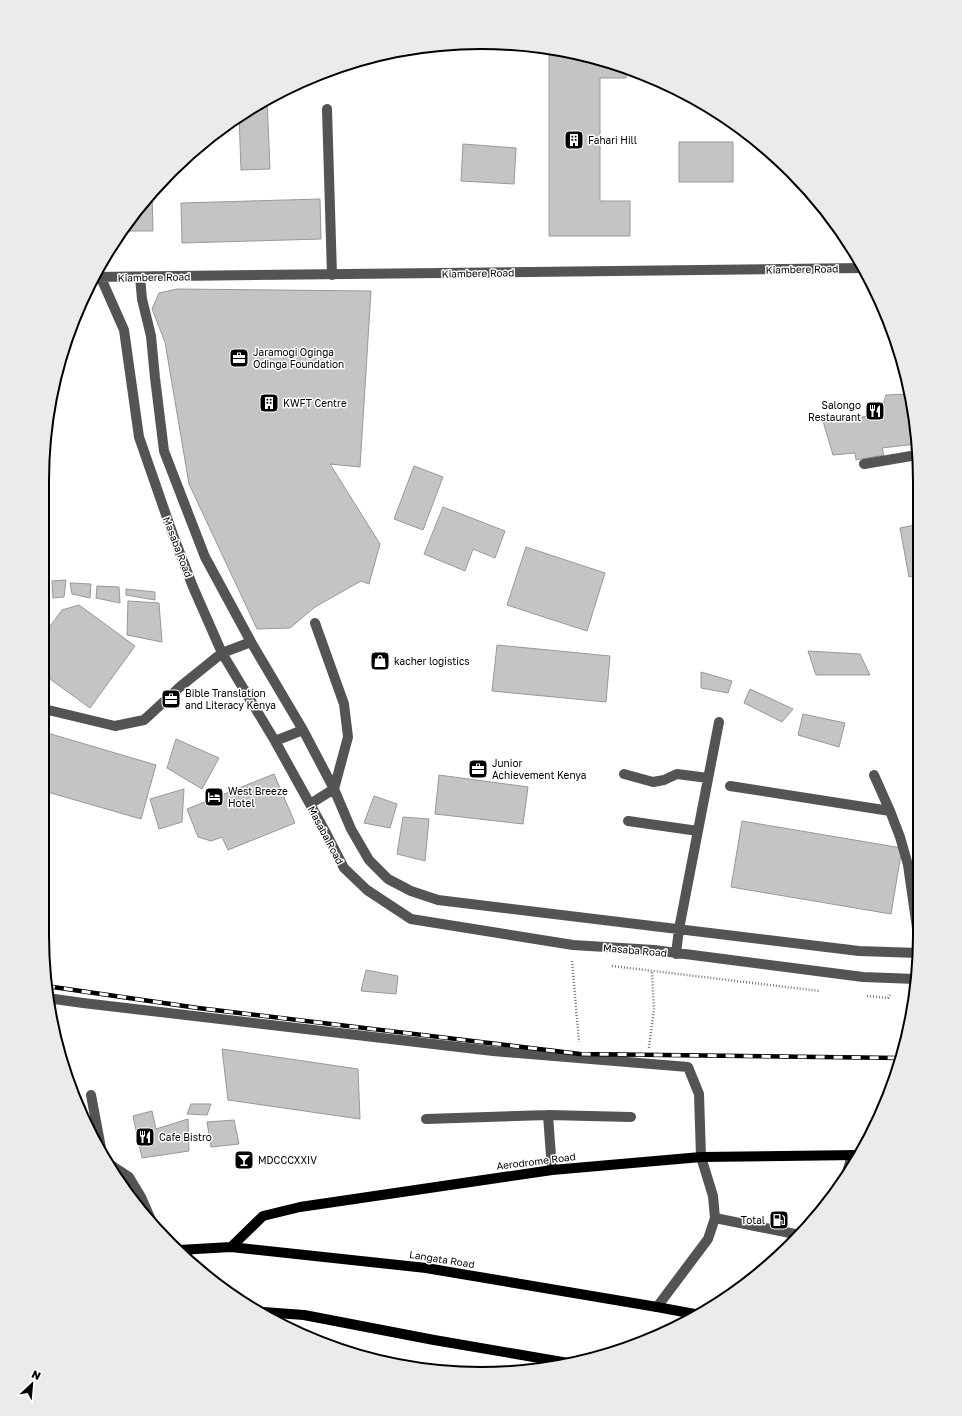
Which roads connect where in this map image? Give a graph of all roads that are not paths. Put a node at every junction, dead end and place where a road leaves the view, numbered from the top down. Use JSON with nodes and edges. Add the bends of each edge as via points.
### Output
{"nodes":[{"id":1,"x":327,"y":109,"type":"dead end"},
{"id":2,"x":857,"y":268,"type":"edge"},
{"id":3,"x":332,"y":275,"type":"junction"},
{"id":4,"x":101,"y":277,"type":"edge"},
{"id":5,"x":140,"y":277,"type":"junction"},
{"id":6,"x":99,"y":281,"type":"edge"},
{"id":7,"x":912,"y":456,"type":"edge"},
{"id":8,"x":864,"y":464,"type":"dead end"},
{"id":9,"x":315,"y":623,"type":"dead end"},
{"id":10,"x":251,"y":642,"type":"junction"},
{"id":11,"x":222,"y":653,"type":"junction"},
{"id":12,"x":49,"y":710,"type":"edge"},
{"id":13,"x":719,"y":722,"type":"dead end"},
{"id":14,"x":303,"y":730,"type":"junction"},
{"id":15,"x":275,"y":741,"type":"junction"},
{"id":16,"x":624,"y":774,"type":"dead end"},
{"id":17,"x":874,"y":776,"type":"dead end"},
{"id":18,"x":708,"y":778,"type":"junction"},
{"id":19,"x":730,"y":786,"type":"dead end"},
{"id":20,"x":334,"y":789,"type":"junction"},
{"id":21,"x":310,"y":804,"type":"junction"},
{"id":22,"x":890,"y":811,"type":"junction"},
{"id":23,"x":628,"y":821,"type":"dead end"},
{"id":24,"x":698,"y":831,"type":"junction"},
{"id":25,"x":913,"y":900,"type":"edge"},
{"id":26,"x":679,"y":930,"type":"junction"},
{"id":27,"x":912,"y":953,"type":"edge"},
{"id":28,"x":676,"y":954,"type":"junction"},
{"id":29,"x":910,"y":979,"type":"edge"},
{"id":30,"x":54,"y":999,"type":"edge"},
{"id":31,"x":91,"y":1095,"type":"dead end"},
{"id":32,"x":548,"y":1115,"type":"junction"},
{"id":33,"x":631,"y":1117,"type":"dead end"},
{"id":34,"x":426,"y":1119,"type":"dead end"},
{"id":35,"x":98,"y":1135,"type":"edge"},
{"id":36,"x":852,"y":1155,"type":"edge"},
{"id":37,"x":701,"y":1157,"type":"junction"},
{"id":38,"x":119,"y":1170,"type":"edge"},
{"id":39,"x":552,"y":1170,"type":"junction"},
{"id":40,"x":146,"y":1208,"type":"edge"},
{"id":41,"x":715,"y":1218,"type":"junction"},
{"id":42,"x":792,"y":1234,"type":"edge"},
{"id":43,"x":231,"y":1247,"type":"junction"},
{"id":44,"x":186,"y":1250,"type":"edge"},
{"id":45,"x":657,"y":1307,"type":"junction"},
{"id":46,"x":272,"y":1313,"type":"edge"},
{"id":47,"x":688,"y":1314,"type":"edge"},
{"id":48,"x":554,"y":1361,"type":"edge"}],
"edges":[{"from":1,"to":3,"type":"street"},
{"from":2,"to":3,"type":"street","name":"Kiambere Road"},
{"from":3,"to":5,"type":"street","name":"Kiambere Road"},
{"from":4,"to":5,"type":"street","name":"Kiambere Road"},
{"from":5,"to":10,"type":"street","via":[[142,299],[151,336],[164,451],[205,557]]},
{"from":6,"to":11,"type":"street","name":"Masaba Road","via":[[124,330],[139,438],[193,587]]},
{"from":7,"to":8,"type":"street"},
{"from":9,"to":20,"type":"street","via":[[344,704],[348,737]]},
{"from":10,"to":11,"type":"street"},
{"from":10,"to":14,"type":"street"},
{"from":11,"to":12,"type":"street","via":[[144,720],[115,726]]},
{"from":11,"to":15,"type":"street","name":"Masaba Road"},
{"from":13,"to":18,"type":"street"},
{"from":14,"to":15,"type":"street"},
{"from":14,"to":20,"type":"street"},
{"from":15,"to":21,"type":"street","name":"Masaba Road"},
{"from":16,"to":18,"type":"street","via":[[653,782],[677,774]]},
{"from":17,"to":22,"type":"street"},
{"from":18,"to":24,"type":"street"},
{"from":19,"to":22,"type":"street"},
{"from":20,"to":21,"type":"street"},
{"from":20,"to":26,"type":"street","via":[[351,829],[369,860],[388,879],[411,891],[438,900]]},
{"from":21,"to":28,"type":"street","name":"Masaba Road","via":[[344,868],[367,890],[411,919],[573,945],[654,950]]},
{"from":22,"to":25,"type":"street","via":[[908,865]]},
{"from":23,"to":24,"type":"street"},
{"from":24,"to":26,"type":"street"},
{"from":26,"to":27,"type":"street","via":[[859,951]]},
{"from":26,"to":28,"type":"street"},
{"from":28,"to":29,"type":"street","name":"Masaba Road","via":[[863,977]]},
{"from":30,"to":37,"type":"street","via":[[494,1051],[688,1068],[699,1094]]},
{"from":31,"to":35,"type":"street"},
{"from":32,"to":33,"type":"street"},
{"from":32,"to":34,"type":"street"},
{"from":32,"to":39,"type":"street"},
{"from":36,"to":37,"type":"main road","name":"Aerodrome Road"},
{"from":37,"to":39,"type":"main road","name":"Aerodrome Road"},
{"from":37,"to":41,"type":"street"},
{"from":38,"to":40,"type":"street","via":[[129,1176]]},
{"from":39,"to":43,"type":"main road","name":"Aerodrome Road","via":[[300,1208],[263,1216]]},
{"from":41,"to":42,"type":"street"},
{"from":41,"to":45,"type":"street","via":[[708,1239]]},
{"from":43,"to":44,"type":"main road","name":"Langata Road"},
{"from":43,"to":45,"type":"main road","name":"Langata Road","via":[[426,1268]]},
{"from":45,"to":47,"type":"main road","name":"Langata Road"},
{"from":46,"to":48,"type":"main road","via":[[304,1315]]}]}
